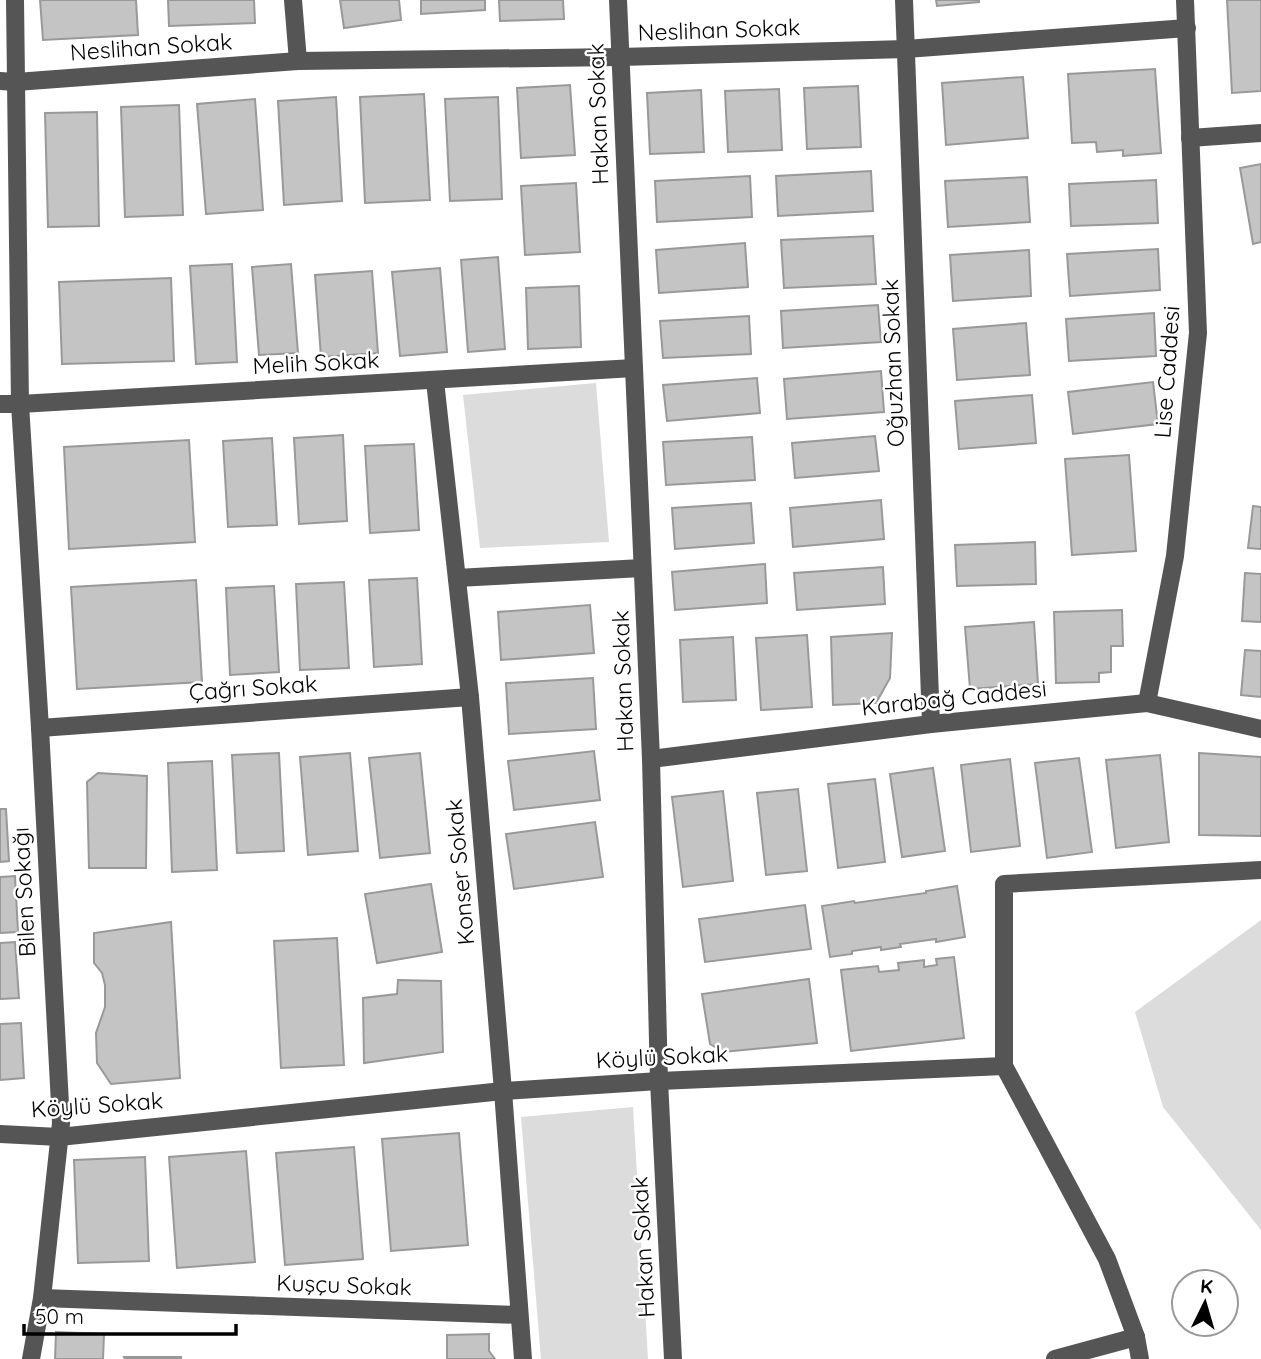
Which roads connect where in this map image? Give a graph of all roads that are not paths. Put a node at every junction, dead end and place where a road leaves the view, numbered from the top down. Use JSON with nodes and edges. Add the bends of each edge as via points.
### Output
{"nodes":[{"id":1,"x":15,"y":0,"type":"edge"},
{"id":2,"x":293,"y":0,"type":"edge"},
{"id":3,"x":618,"y":0,"type":"edge"},
{"id":4,"x":904,"y":0,"type":"edge"},
{"id":5,"x":1185,"y":0,"type":"edge"},
{"id":6,"x":1187,"y":28,"type":"junction"},
{"id":7,"x":906,"y":49,"type":"junction"},
{"id":8,"x":621,"y":57,"type":"junction"},
{"id":9,"x":298,"y":61,"type":"junction"},
{"id":10,"x":8,"y":82,"type":"edge"},
{"id":11,"x":1261,"y":134,"type":"edge"},
{"id":12,"x":1190,"y":138,"type":"junction"},
{"id":13,"x":634,"y":368,"type":"junction"},
{"id":14,"x":435,"y":381,"type":"junction"},
{"id":15,"x":0,"y":404,"type":"edge"},
{"id":16,"x":20,"y":404,"type":"junction"},
{"id":17,"x":642,"y":568,"type":"junction"},
{"id":18,"x":457,"y":578,"type":"junction"},
{"id":19,"x":470,"y":696,"type":"junction"},
{"id":20,"x":1147,"y":703,"type":"junction"},
{"id":21,"x":931,"y":724,"type":"junction"},
{"id":22,"x":40,"y":729,"type":"junction"},
{"id":23,"x":1261,"y":729,"type":"edge"},
{"id":24,"x":651,"y":759,"type":"junction"},
{"id":25,"x":1261,"y":870,"type":"edge"},
{"id":26,"x":1004,"y":1066,"type":"junction"},
{"id":27,"x":659,"y":1081,"type":"junction"},
{"id":28,"x":503,"y":1091,"type":"junction"},
{"id":29,"x":0,"y":1134,"type":"edge"},
{"id":30,"x":59,"y":1137,"type":"junction"},
{"id":31,"x":42,"y":1298,"type":"junction"},
{"id":32,"x":519,"y":1315,"type":"junction"},
{"id":33,"x":1136,"y":1337,"type":"junction"},
{"id":34,"x":31,"y":1359,"type":"edge"},
{"id":35,"x":523,"y":1359,"type":"edge"},
{"id":36,"x":674,"y":1359,"type":"edge"},
{"id":37,"x":1055,"y":1359,"type":"edge"},
{"id":38,"x":1140,"y":1359,"type":"edge"}],
"edges":[{"from":1,"to":10,"type":"street","name":"Bilen Sokağı"},
{"from":2,"to":9,"type":"street"},
{"from":3,"to":8,"type":"street","name":"Hakan Sokak"},
{"from":4,"to":7,"type":"street","name":"Oğuzhan Sokak"},
{"from":5,"to":6,"type":"street","name":"Lise Caddesi"},
{"from":6,"to":7,"type":"street","name":"Neslihan Sokak"},
{"from":6,"to":12,"type":"street","name":"Lise Caddesi"},
{"from":7,"to":8,"type":"street","name":"Neslihan Sokak"},
{"from":7,"to":21,"type":"street","name":"Oğuzhan Sokak"},
{"from":8,"to":9,"type":"street","name":"Neslihan Sokak"},
{"from":8,"to":13,"type":"street","name":"Hakan Sokak"},
{"from":9,"to":10,"type":"street","name":"Neslihan Sokak"},
{"from":10,"to":16,"type":"street","name":"Bilen Sokağı"},
{"from":11,"to":12,"type":"street"},
{"from":12,"to":20,"type":"street","name":"Lise Caddesi","via":[[1198,333],[1175,556]]},
{"from":13,"to":14,"type":"street","name":"Melih Sokak"},
{"from":13,"to":17,"type":"street","name":"Hakan Sokak"},
{"from":14,"to":16,"type":"street","name":"Melih Sokak"},
{"from":14,"to":18,"type":"street","name":"Konser Sokak"},
{"from":15,"to":16,"type":"street","name":"Melih Sokak"},
{"from":16,"to":22,"type":"street","name":"Bilen Sokağı"},
{"from":17,"to":18,"type":"street"},
{"from":17,"to":24,"type":"street","name":"Hakan Sokak"},
{"from":18,"to":19,"type":"street","name":"Konser Sokak"},
{"from":19,"to":22,"type":"street","name":"Çağrı Sokak"},
{"from":19,"to":28,"type":"street","name":"Konser Sokak"},
{"from":20,"to":21,"type":"street","name":"Karabağ Caddesi"},
{"from":20,"to":23,"type":"street","name":"Karabağ Caddesi"},
{"from":21,"to":24,"type":"street","name":"Karabağ Caddesi"},
{"from":22,"to":30,"type":"street","name":"Bilen Sokağı"},
{"from":24,"to":27,"type":"street","name":"Hakan Sokak"},
{"from":25,"to":26,"type":"street","via":[[1004,884]]},
{"from":26,"to":27,"type":"street","name":"Köylü Sokak"},
{"from":26,"to":33,"type":"street","via":[[1107,1259]]},
{"from":27,"to":28,"type":"street","name":"Köylü Sokak"},
{"from":27,"to":36,"type":"street","name":"Hakan Sokak"},
{"from":28,"to":30,"type":"street","name":"Köylü Sokak"},
{"from":28,"to":32,"type":"street","name":"Konser Sokak"},
{"from":29,"to":30,"type":"street","name":"Köylü Sokak"},
{"from":30,"to":31,"type":"street","name":"Bilen Sokağı"},
{"from":31,"to":32,"type":"street","name":"Kuşçu Sokak"},
{"from":31,"to":34,"type":"street","name":"Bilen Sokağı"},
{"from":32,"to":35,"type":"street","name":"Konser Sokak"},
{"from":33,"to":37,"type":"street"},
{"from":33,"to":38,"type":"street"}]}
